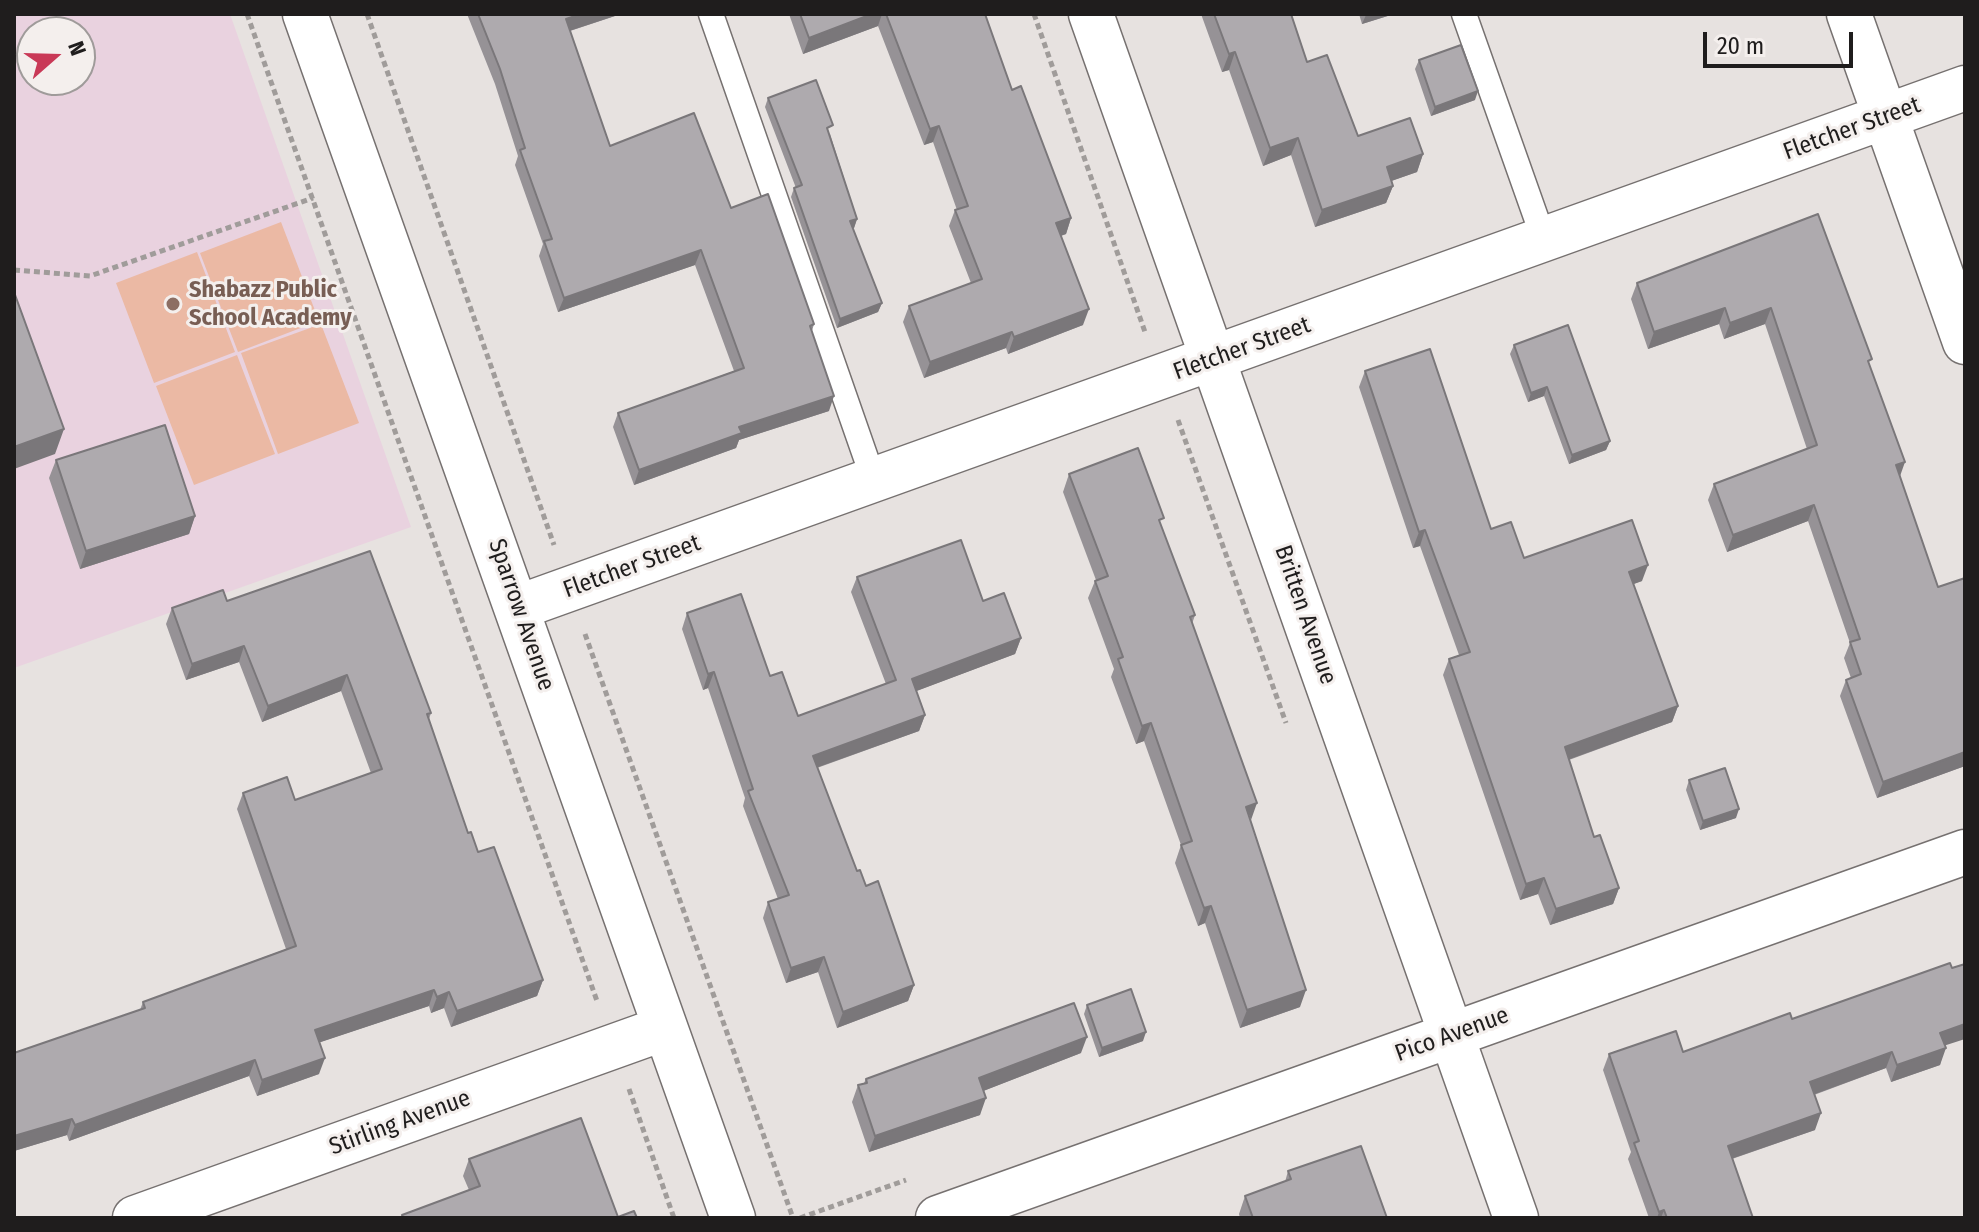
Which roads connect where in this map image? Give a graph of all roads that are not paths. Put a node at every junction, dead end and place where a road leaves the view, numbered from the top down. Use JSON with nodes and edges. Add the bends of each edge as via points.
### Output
{"nodes":[{"id":1,"x":305,"y":14,"type":"edge"},
{"id":2,"x":711,"y":14,"type":"edge"},
{"id":3,"x":1091,"y":14,"type":"edge"},
{"id":4,"x":1464,"y":14,"type":"edge"},
{"id":5,"x":1849,"y":14,"type":"edge"},
{"id":6,"x":1965,"y":88,"type":"edge"},
{"id":7,"x":1886,"y":116,"type":"junction"},
{"id":8,"x":1544,"y":240,"type":"junction"},
{"id":9,"x":1965,"y":342,"type":"edge"},
{"id":10,"x":1216,"y":358,"type":"junction"},
{"id":11,"x":874,"y":481,"type":"junction"},
{"id":12,"x":519,"y":607,"type":"junction"},
{"id":13,"x":1965,"y":852,"type":"edge"},
{"id":14,"x":665,"y":1028,"type":"junction"},
{"id":15,"x":1452,"y":1035,"type":"junction"},
{"id":16,"x":135,"y":1218,"type":"edge"},
{"id":17,"x":733,"y":1218,"type":"edge"},
{"id":18,"x":938,"y":1218,"type":"edge"},
{"id":19,"x":1516,"y":1218,"type":"edge"}],
"edges":[{"from":1,"to":12,"type":"street","name":"Sparrow Avenue"},
{"from":2,"to":11,"type":"lane"},
{"from":3,"to":10,"type":"street","name":"Britten Avenue"},
{"from":4,"to":8,"type":"lane"},
{"from":5,"to":7,"type":"street"},
{"from":6,"to":7,"type":"street","name":"Fletcher Street"},
{"from":7,"to":8,"type":"street","name":"Fletcher Street"},
{"from":7,"to":9,"type":"street"},
{"from":8,"to":10,"type":"street","name":"Fletcher Street"},
{"from":10,"to":11,"type":"street","name":"Fletcher Street"},
{"from":10,"to":15,"type":"street","name":"Britten Avenue"},
{"from":11,"to":12,"type":"street","name":"Fletcher Street"},
{"from":12,"to":14,"type":"street","name":"Sparrow Avenue"},
{"from":13,"to":15,"type":"street","name":"Pico Avenue"},
{"from":14,"to":16,"type":"street","name":"Stirling Avenue"},
{"from":14,"to":17,"type":"street","name":"Sparrow Avenue"},
{"from":15,"to":18,"type":"street","name":"Pico Avenue"},
{"from":15,"to":19,"type":"street","name":"Britten Avenue"}]}
